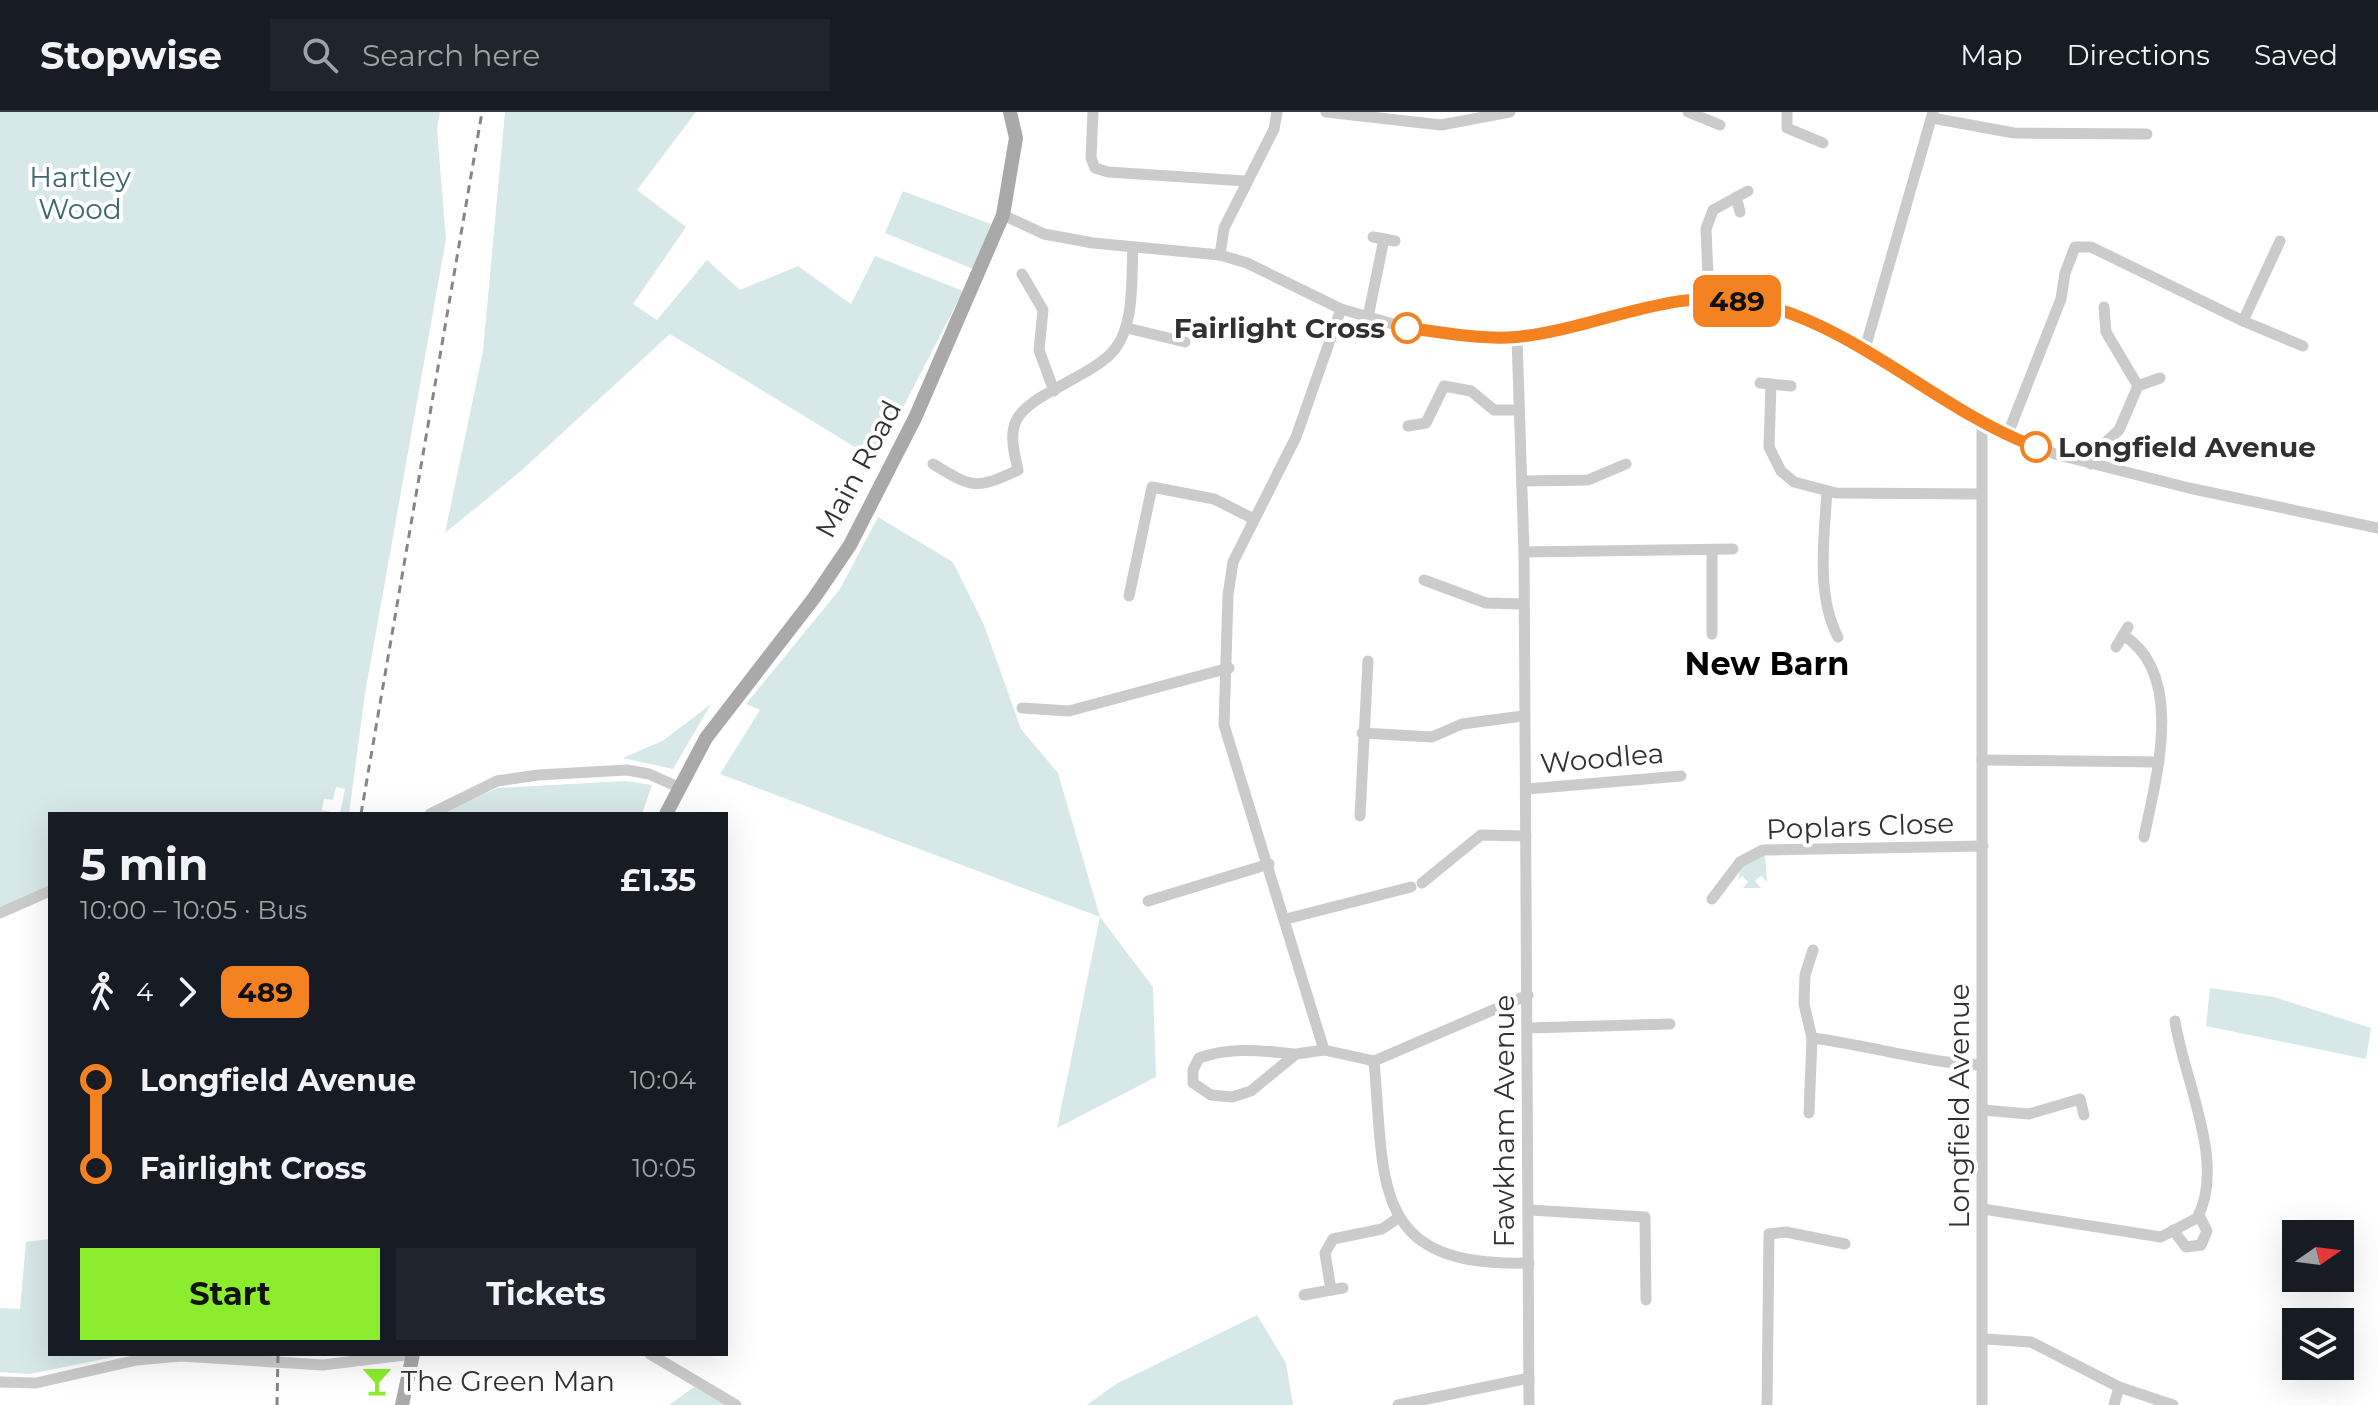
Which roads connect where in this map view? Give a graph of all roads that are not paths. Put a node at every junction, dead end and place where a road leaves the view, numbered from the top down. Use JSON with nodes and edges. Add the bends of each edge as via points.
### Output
{"nodes":[{"id":1,"x":1010,"y":112,"type":"edge"},
{"id":2,"x":1093,"y":112,"type":"edge"},
{"id":3,"x":1277,"y":112,"type":"edge"},
{"id":4,"x":1326,"y":112,"type":"edge"},
{"id":5,"x":1510,"y":112,"type":"edge"},
{"id":6,"x":1688,"y":112,"type":"edge"},
{"id":7,"x":1787,"y":112,"type":"edge"},
{"id":8,"x":1933,"y":115,"type":"edge"},
{"id":9,"x":1720,"y":125,"type":"dead end"},
{"id":10,"x":2147,"y":134,"type":"dead end"},
{"id":11,"x":1823,"y":143,"type":"dead end"},
{"id":12,"x":1245,"y":181,"type":"junction"},
{"id":13,"x":1748,"y":191,"type":"dead end"},
{"id":14,"x":1736,"y":197,"type":"junction"},
{"id":15,"x":1740,"y":212,"type":"dead end"},
{"id":16,"x":1003,"y":215,"type":"junction"},
{"id":17,"x":1384,"y":239,"type":"dead end"},
{"id":18,"x":2280,"y":241,"type":"dead end"},
{"id":19,"x":1133,"y":247,"type":"junction"},
{"id":20,"x":1220,"y":255,"type":"junction"},
{"id":21,"x":1022,"y":274,"type":"dead end"},
{"id":22,"x":1709,"y":298,"type":"junction"},
{"id":23,"x":2104,"y":307,"type":"dead end"},
{"id":24,"x":1341,"y":309,"type":"junction"},
{"id":25,"x":1368,"y":317,"type":"junction"},
{"id":26,"x":2243,"y":321,"type":"junction"},
{"id":27,"x":1127,"y":328,"type":"junction"},
{"id":28,"x":1517,"y":337,"type":"junction"},
{"id":29,"x":1185,"y":342,"type":"dead end"},
{"id":30,"x":2303,"y":346,"type":"dead end"},
{"id":31,"x":1864,"y":352,"type":"junction"},
{"id":32,"x":2160,"y":378,"type":"dead end"},
{"id":33,"x":1791,"y":386,"type":"dead end"},
{"id":34,"x":2138,"y":386,"type":"junction"},
{"id":35,"x":1054,"y":391,"type":"junction"},
{"id":36,"x":1519,"y":410,"type":"junction"},
{"id":37,"x":1982,"y":423,"type":"junction"},
{"id":38,"x":1408,"y":426,"type":"dead end"},
{"id":39,"x":2007,"y":436,"type":"junction"},
{"id":40,"x":933,"y":464,"type":"dead end"},
{"id":41,"x":1626,"y":464,"type":"dead end"},
{"id":42,"x":2091,"y":464,"type":"junction"},
{"id":43,"x":1522,"y":481,"type":"junction"},
{"id":44,"x":1827,"y":492,"type":"junction"},
{"id":45,"x":1981,"y":494,"type":"junction"},
{"id":46,"x":1254,"y":519,"type":"junction"},
{"id":47,"x":2378,"y":528,"type":"edge"},
{"id":48,"x":1733,"y":549,"type":"dead end"},
{"id":49,"x":1712,"y":550,"type":"junction"},
{"id":50,"x":1524,"y":552,"type":"junction"},
{"id":51,"x":1424,"y":580,"type":"dead end"},
{"id":52,"x":1129,"y":596,"type":"dead end"},
{"id":53,"x":1523,"y":604,"type":"junction"},
{"id":54,"x":1712,"y":634,"type":"dead end"},
{"id":55,"x":1838,"y":637,"type":"dead end"},
{"id":56,"x":2116,"y":647,"type":"dead end"},
{"id":57,"x":1368,"y":661,"type":"dead end"},
{"id":58,"x":1229,"y":668,"type":"junction"},
{"id":59,"x":1022,"y":708,"type":"dead end"},
{"id":60,"x":1523,"y":716,"type":"junction"},
{"id":61,"x":1362,"y":733,"type":"junction"},
{"id":62,"x":1982,"y":760,"type":"junction"},
{"id":63,"x":2159,"y":762,"type":"junction"},
{"id":64,"x":1681,"y":776,"type":"dead end"},
{"id":65,"x":678,"y":787,"type":"junction"},
{"id":66,"x":1527,"y":789,"type":"junction"},
{"id":67,"x":434,"y":812,"type":"edge"},
{"id":68,"x":667,"y":812,"type":"edge"},
{"id":69,"x":1360,"y":816,"type":"dead end"},
{"id":70,"x":1526,"y":836,"type":"junction"},
{"id":71,"x":2144,"y":837,"type":"dead end"},
{"id":72,"x":1983,"y":846,"type":"junction"},
{"id":73,"x":1269,"y":864,"type":"junction"},
{"id":74,"x":48,"y":892,"type":"edge"},
{"id":75,"x":1712,"y":899,"type":"dead end"},
{"id":76,"x":1148,"y":901,"type":"dead end"},
{"id":77,"x":0,"y":913,"type":"edge"},
{"id":78,"x":1286,"y":919,"type":"junction"},
{"id":79,"x":1813,"y":950,"type":"dead end"},
{"id":80,"x":1528,"y":995,"type":"junction"},
{"id":81,"x":2175,"y":1021,"type":"dead end"},
{"id":82,"x":1670,"y":1024,"type":"dead end"},
{"id":83,"x":1528,"y":1028,"type":"junction"},
{"id":84,"x":1812,"y":1038,"type":"junction"},
{"id":85,"x":1324,"y":1050,"type":"junction"},
{"id":86,"x":1296,"y":1054,"type":"junction"},
{"id":87,"x":1374,"y":1061,"type":"junction"},
{"id":88,"x":1982,"y":1065,"type":"junction"},
{"id":89,"x":1983,"y":1110,"type":"junction"},
{"id":90,"x":1809,"y":1113,"type":"dead end"},
{"id":91,"x":2084,"y":1115,"type":"dead end"},
{"id":92,"x":1983,"y":1209,"type":"junction"},
{"id":93,"x":1530,"y":1210,"type":"junction"},
{"id":94,"x":2199,"y":1215,"type":"junction"},
{"id":95,"x":1398,"y":1218,"type":"junction"},
{"id":96,"x":2173,"y":1230,"type":"junction"},
{"id":97,"x":1845,"y":1244,"type":"dead end"},
{"id":98,"x":1529,"y":1263,"type":"junction"},
{"id":99,"x":1304,"y":1295,"type":"dead end"},
{"id":100,"x":1646,"y":1300,"type":"dead end"},
{"id":101,"x":1985,"y":1339,"type":"junction"},
{"id":102,"x":399,"y":1356,"type":"edge"},
{"id":103,"x":413,"y":1356,"type":"edge"},
{"id":104,"x":653,"y":1356,"type":"edge"},
{"id":105,"x":1529,"y":1378,"type":"junction"},
{"id":106,"x":0,"y":1382,"type":"edge"},
{"id":107,"x":2119,"y":1387,"type":"junction"},
{"id":108,"x":402,"y":1405,"type":"edge"},
{"id":109,"x":736,"y":1405,"type":"edge"},
{"id":110,"x":1398,"y":1405,"type":"edge"},
{"id":111,"x":1529,"y":1405,"type":"edge"},
{"id":112,"x":1767,"y":1405,"type":"edge"},
{"id":113,"x":1982,"y":1405,"type":"edge"},
{"id":114,"x":2114,"y":1405,"type":"edge"},
{"id":115,"x":2173,"y":1405,"type":"edge"}],
"edges":[{"from":1,"to":16,"type":"main road","name":"Main Road","via":[[1016,138]]},
{"from":2,"to":12,"type":"street","via":[[1095,168]]},
{"from":3,"to":12,"type":"street","via":[[1274,129]]},
{"from":4,"to":5,"type":"street","via":[[1441,125]]},
{"from":6,"to":9,"type":"street"},
{"from":7,"to":11,"type":"street","via":[[1787,128]]},
{"from":8,"to":10,"type":"street","via":[[2014,133]]},
{"from":8,"to":31,"type":"street"},
{"from":12,"to":20,"type":"street","via":[[1224,228]]},
{"from":13,"to":14,"type":"street"},
{"from":14,"to":15,"type":"street"},
{"from":14,"to":22,"type":"street","via":[[1713,210],[1706,229]]},
{"from":16,"to":19,"type":"street","via":[[1044,234]]},
{"from":16,"to":65,"type":"main road","name":"Main Road","via":[[915,418],[850,545],[706,738]]},
{"from":17,"to":25,"type":"street"},
{"from":18,"to":26,"type":"street"},
{"from":19,"to":20,"type":"street"},
{"from":19,"to":27,"type":"street"},
{"from":20,"to":24,"type":"street"},
{"from":21,"to":35,"type":"street","via":[[1043,310],[1039,350]]},
{"from":22,"to":28,"type":"street"},
{"from":22,"to":31,"type":"street","via":[[1754,302],[1814,322]]},
{"from":23,"to":34,"type":"street","via":[[2106,332]]},
{"from":24,"to":25,"type":"street"},
{"from":24,"to":46,"type":"street","via":[[1296,437]]},
{"from":25,"to":28,"type":"street","via":[[1407,328]]},
{"from":26,"to":30,"type":"street"},
{"from":26,"to":39,"type":"street","via":[[2091,247],[2075,247],[2061,299]]},
{"from":27,"to":29,"type":"street"},
{"from":27,"to":35,"type":"street","via":[[1095,367]]},
{"from":28,"to":36,"type":"street","name":"Fawkham Avenue"},
{"from":31,"to":37,"type":"street"},
{"from":32,"to":34,"type":"street"},
{"from":33,"to":44,"type":"street","via":[[1766,384],[1768,445],[1790,479]]},
{"from":34,"to":42,"type":"street","via":[[2119,430],[2097,450]]},
{"from":35,"to":40,"type":"street","via":[[1016,420],[1018,470],[993,482],[966,485]]},
{"from":36,"to":38,"type":"street","via":[[1494,410],[1471,391],[1444,386],[1426,423]]},
{"from":36,"to":43,"type":"street","name":"Fawkham Avenue"},
{"from":37,"to":39,"type":"street"},
{"from":37,"to":45,"type":"street","name":"Longfield Avenue"},
{"from":39,"to":42,"type":"street"},
{"from":41,"to":43,"type":"street","via":[[1588,480]]},
{"from":42,"to":47,"type":"street"},
{"from":43,"to":50,"type":"street","name":"Fawkham Avenue"},
{"from":44,"to":45,"type":"street"},
{"from":44,"to":55,"type":"street","via":[[1824,557],[1831,623]]},
{"from":45,"to":62,"type":"street","name":"Longfield Avenue"},
{"from":46,"to":52,"type":"street","via":[[1214,499],[1152,487]]},
{"from":46,"to":58,"type":"street","via":[[1233,562]]},
{"from":48,"to":49,"type":"street"},
{"from":49,"to":50,"type":"street"},
{"from":49,"to":54,"type":"street"},
{"from":50,"to":53,"type":"street","name":"Fawkham Avenue"},
{"from":51,"to":53,"type":"street","via":[[1486,603]]},
{"from":53,"to":60,"type":"street","name":"Fawkham Avenue"},
{"from":56,"to":63,"type":"street","via":[[2125,631],[2157,676]]},
{"from":57,"to":61,"type":"street"},
{"from":58,"to":59,"type":"street","via":[[1069,711]]},
{"from":58,"to":73,"type":"street","via":[[1226,734]]},
{"from":60,"to":61,"type":"street","via":[[1462,724],[1432,737]]},
{"from":60,"to":66,"type":"street","name":"Fawkham Avenue"},
{"from":61,"to":69,"type":"street"},
{"from":62,"to":63,"type":"street"},
{"from":62,"to":72,"type":"street","name":"Longfield Avenue"},
{"from":63,"to":71,"type":"street"},
{"from":64,"to":66,"type":"street","name":"Woodlea"},
{"from":65,"to":67,"type":"street","via":[[627,770],[538,775],[497,781]]},
{"from":65,"to":68,"type":"main road","name":"Main Road"},
{"from":66,"to":70,"type":"street","name":"Fawkham Avenue"},
{"from":70,"to":78,"type":"street","via":[[1481,835],[1417,885]]},
{"from":70,"to":80,"type":"street","name":"Fawkham Avenue"},
{"from":72,"to":75,"type":"street","name":"Poplars Close","via":[[1763,850],[1740,862]]},
{"from":72,"to":88,"type":"street","name":"Longfield Avenue"},
{"from":73,"to":76,"type":"street"},
{"from":73,"to":78,"type":"street"},
{"from":74,"to":77,"type":"street"},
{"from":78,"to":85,"type":"street"},
{"from":79,"to":84,"type":"street","via":[[1804,1004]]},
{"from":80,"to":83,"type":"street","name":"Fawkham Avenue"},
{"from":80,"to":87,"type":"street"},
{"from":81,"to":94,"type":"street","via":[[2203,1124],[2205,1189]]},
{"from":82,"to":83,"type":"street"},
{"from":83,"to":93,"type":"street","name":"Fawkham Avenue"},
{"from":84,"to":88,"type":"street"},
{"from":84,"to":90,"type":"street"},
{"from":85,"to":86,"type":"street"},
{"from":85,"to":87,"type":"street"},
{"from":86,"to":86,"type":"street","via":[[1251,1091],[1232,1097],[1211,1095],[1193,1083],[1199,1058],[1219,1051]]},
{"from":87,"to":95,"type":"street","via":[[1385,1182]]},
{"from":88,"to":89,"type":"street","name":"Longfield Avenue"},
{"from":89,"to":91,"type":"street","via":[[2029,1114],[2080,1099]]},
{"from":89,"to":92,"type":"street","name":"Longfield Avenue"},
{"from":92,"to":96,"type":"street","via":[[2161,1237]]},
{"from":92,"to":101,"type":"street","name":"Longfield Avenue"},
{"from":93,"to":98,"type":"street","name":"Fawkham Avenue"},
{"from":93,"to":100,"type":"street","via":[[1645,1217]]},
{"from":94,"to":96,"type":"street"},
{"from":94,"to":96,"type":"street","via":[[2207,1231],[2201,1245],[2186,1247]]},
{"from":95,"to":98,"type":"street","via":[[1412,1234],[1446,1252],[1483,1262]]},
{"from":95,"to":99,"type":"street","via":[[1382,1229],[1329,1243],[1325,1253],[1337,1289]]},
{"from":97,"to":112,"type":"street","via":[[1786,1232],[1769,1234]]},
{"from":98,"to":105,"type":"street","name":"Fawkham Avenue"},
{"from":101,"to":107,"type":"street","via":[[2031,1342]]},
{"from":101,"to":113,"type":"street","name":"Longfield Avenue"},
{"from":102,"to":106,"type":"street","via":[[343,1364],[166,1357],[36,1383]]},
{"from":103,"to":108,"type":"main road"},
{"from":104,"to":109,"type":"street"},
{"from":105,"to":110,"type":"street"},
{"from":105,"to":111,"type":"street","name":"Fawkham Avenue"},
{"from":107,"to":114,"type":"street"},
{"from":107,"to":115,"type":"street"}]}
